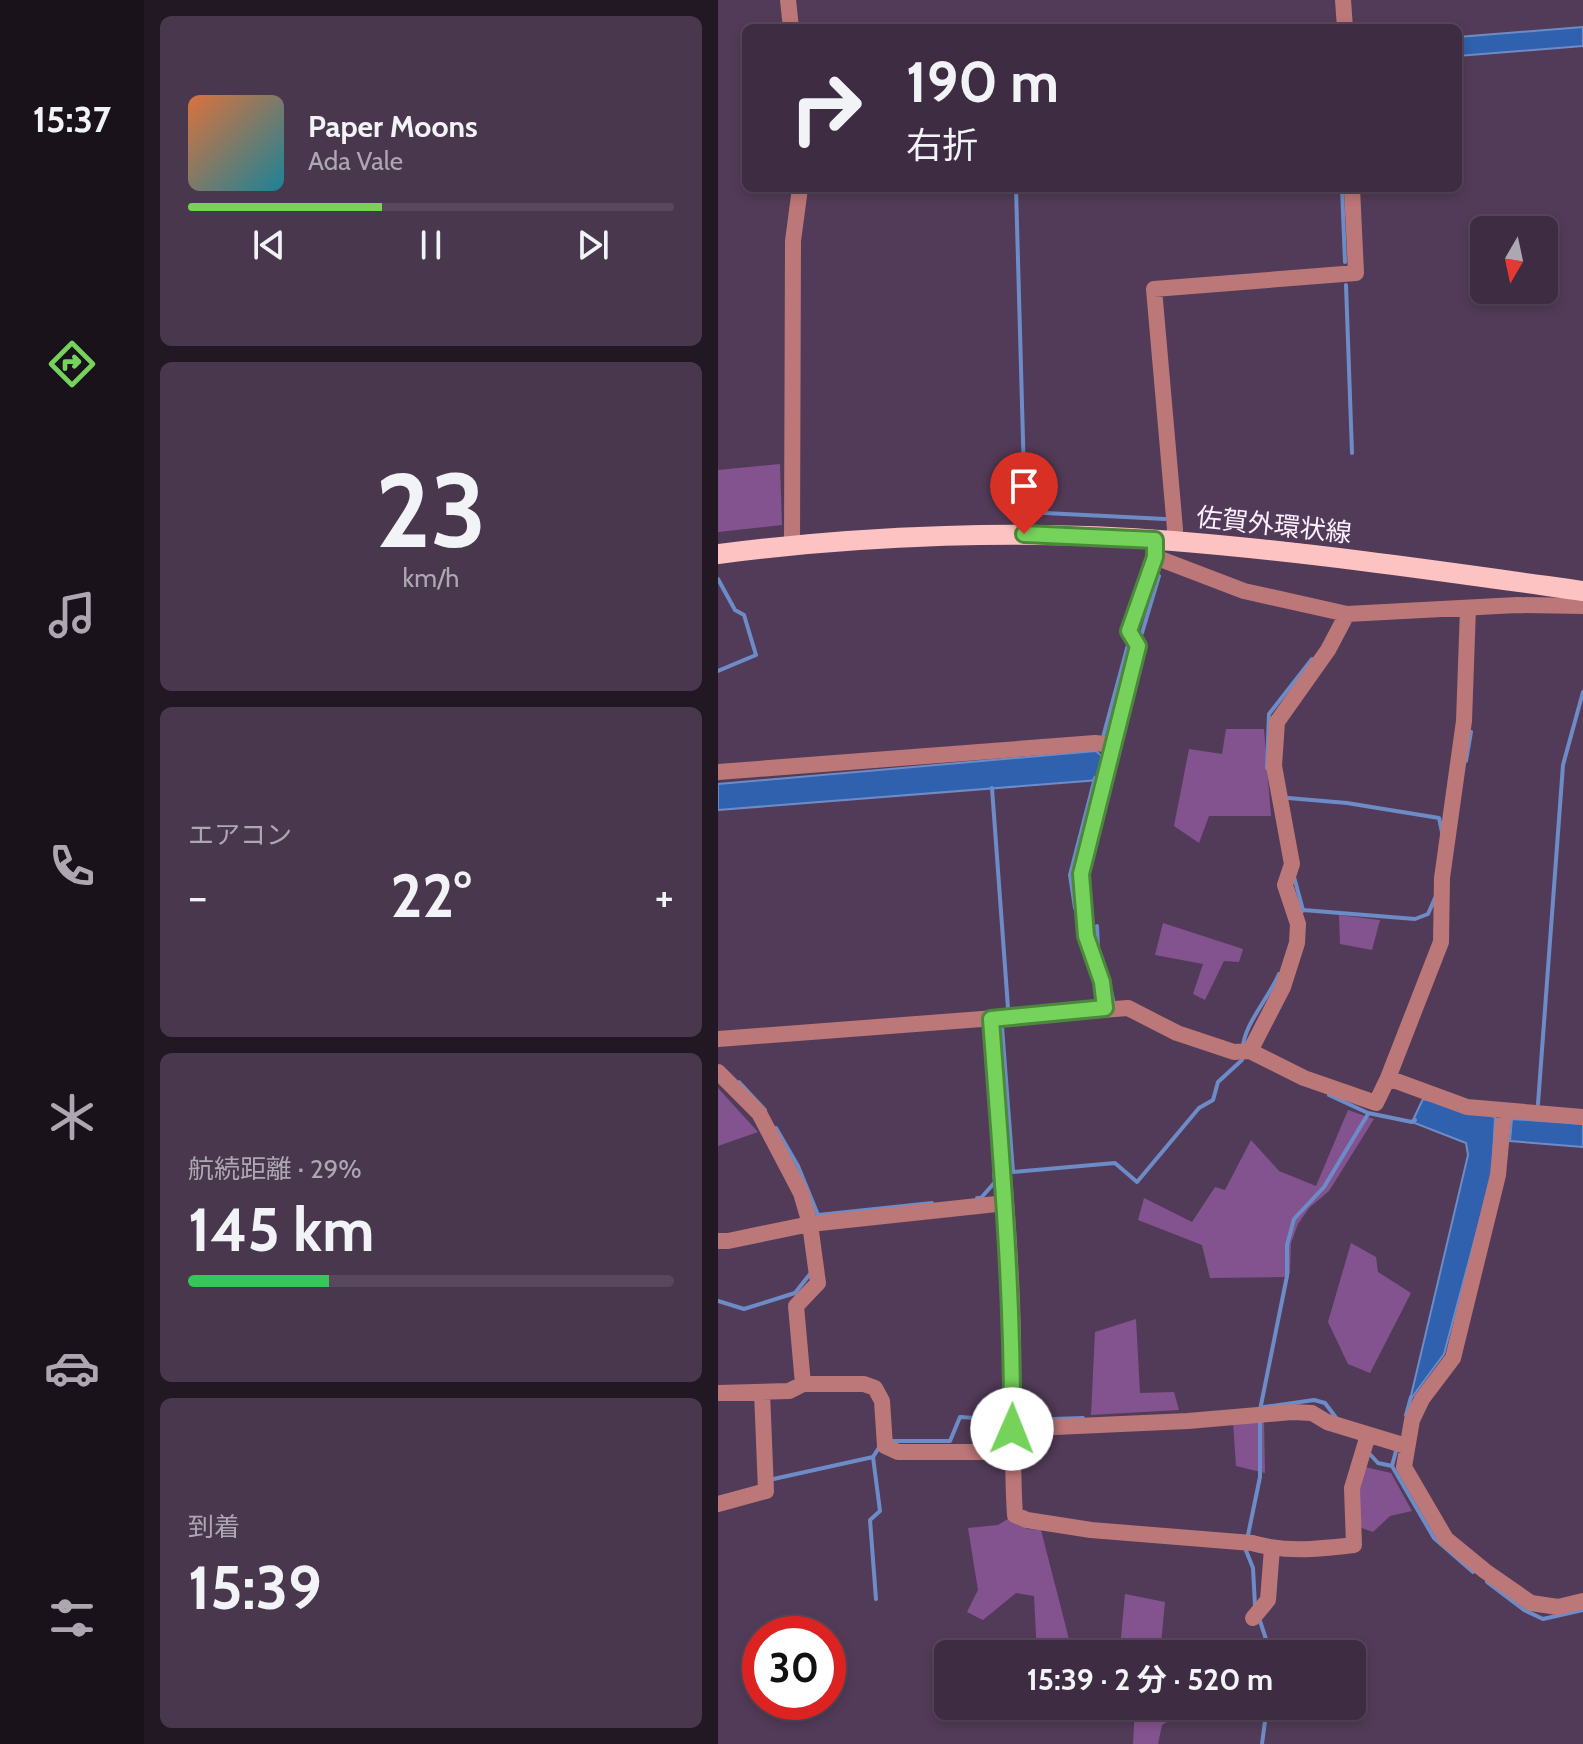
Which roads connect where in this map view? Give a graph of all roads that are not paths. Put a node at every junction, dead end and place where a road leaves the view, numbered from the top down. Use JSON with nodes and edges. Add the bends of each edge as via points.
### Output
{"nodes":[{"id":1,"x":788,"y":0,"type":"edge"},
{"id":2,"x":1343,"y":0,"type":"edge"},
{"id":3,"x":791,"y":24,"type":"edge"},
{"id":4,"x":1345,"y":24,"type":"edge"},
{"id":5,"x":799,"y":192,"type":"edge"},
{"id":6,"x":1352,"y":192,"type":"edge"},
{"id":7,"x":792,"y":544,"type":"junction"},
{"id":8,"x":1161,"y":546,"type":"junction"},
{"id":9,"x":718,"y":554,"type":"edge"},
{"id":10,"x":1583,"y":591,"type":"edge"},
{"id":11,"x":1583,"y":606,"type":"edge"},
{"id":12,"x":1468,"y":608,"type":"junction"},
{"id":13,"x":1347,"y":614,"type":"junction"},
{"id":14,"x":1113,"y":745,"type":"junction"},
{"id":15,"x":718,"y":772,"type":"edge"},
{"id":16,"x":1105,"y":1008,"type":"junction"},
{"id":17,"x":991,"y":1019,"type":"junction"},
{"id":18,"x":718,"y":1039,"type":"edge"},
{"id":19,"x":1242,"y":1052,"type":"junction"},
{"id":20,"x":718,"y":1072,"type":"edge"},
{"id":21,"x":1388,"y":1078,"type":"junction"},
{"id":22,"x":1583,"y":1117,"type":"edge"},
{"id":23,"x":1503,"y":1124,"type":"junction"},
{"id":24,"x":1006,"y":1203,"type":"junction"},
{"id":25,"x":810,"y":1224,"type":"junction"},
{"id":26,"x":718,"y":1241,"type":"edge"},
{"id":27,"x":803,"y":1384,"type":"junction"},
{"id":28,"x":762,"y":1392,"type":"junction"},
{"id":29,"x":718,"y":1393,"type":"edge"},
{"id":30,"x":1012,"y":1429,"type":"junction"},
{"id":31,"x":1366,"y":1444,"type":"junction"},
{"id":32,"x":1399,"y":1444,"type":"junction"},
{"id":33,"x":1011,"y":1452,"type":"junction"},
{"id":34,"x":718,"y":1504,"type":"edge"},
{"id":35,"x":1272,"y":1548,"type":"junction"},
{"id":36,"x":1583,"y":1601,"type":"edge"},
{"id":37,"x":1257,"y":1614,"type":"dead end"}],
"edges":[{"from":1,"to":3,"type":"street"},
{"from":2,"to":4,"type":"street"},
{"from":5,"to":7,"type":"street","via":[[793,241]]},
{"from":6,"to":8,"type":"street","via":[[1356,273],[1154,289],[1175,529]]},
{"from":7,"to":8,"type":"main road","name":"佐賀外環状線","via":[[1024,534]]},
{"from":7,"to":9,"type":"main road","name":"佐賀外環状線"},
{"from":8,"to":10,"type":"main road","name":"佐賀外環状線","via":[[1318,555]]},
{"from":8,"to":13,"type":"street","via":[[1244,591]]},
{"from":8,"to":14,"type":"street","via":[[1129,631],[1138,646]]},
{"from":11,"to":12,"type":"street"},
{"from":12,"to":13,"type":"street"},
{"from":12,"to":21,"type":"street","via":[[1464,721],[1442,878],[1441,942]]},
{"from":13,"to":19,"type":"street","via":[[1277,722],[1274,766],[1290,869],[1285,885],[1297,919],[1297,943],[1283,987]]},
{"from":14,"to":15,"type":"street"},
{"from":14,"to":16,"type":"street","via":[[1081,874],[1086,936]]},
{"from":16,"to":17,"type":"street"},
{"from":16,"to":19,"type":"street","via":[[1128,1008],[1177,1033]]},
{"from":17,"to":18,"type":"street"},
{"from":17,"to":24,"type":"street"},
{"from":19,"to":21,"type":"street","via":[[1376,1103]]},
{"from":20,"to":25,"type":"street","via":[[759,1113],[801,1193]]},
{"from":21,"to":23,"type":"street"},
{"from":22,"to":23,"type":"street"},
{"from":23,"to":32,"type":"street","via":[[1498,1175],[1453,1358],[1422,1399]]},
{"from":24,"to":25,"type":"street"},
{"from":24,"to":30,"type":"street"},
{"from":25,"to":26,"type":"street"},
{"from":25,"to":27,"type":"street","via":[[818,1283],[796,1306]]},
{"from":27,"to":28,"type":"street","via":[[789,1391]]},
{"from":27,"to":33,"type":"street","via":[[875,1388],[882,1401],[885,1446],[898,1452]]},
{"from":28,"to":29,"type":"street"},
{"from":28,"to":34,"type":"street","via":[[766,1484]]},
{"from":30,"to":31,"type":"street","via":[[1312,1413]]},
{"from":30,"to":33,"type":"street"},
{"from":31,"to":32,"type":"street"},
{"from":31,"to":35,"type":"street","via":[[1352,1488],[1354,1545]]},
{"from":32,"to":36,"type":"street","via":[[1404,1467],[1446,1539],[1531,1603],[1558,1607]]},
{"from":33,"to":35,"type":"street","via":[[1015,1515],[1027,1520]]},
{"from":35,"to":37,"type":"street","via":[[1268,1600]]}]}
